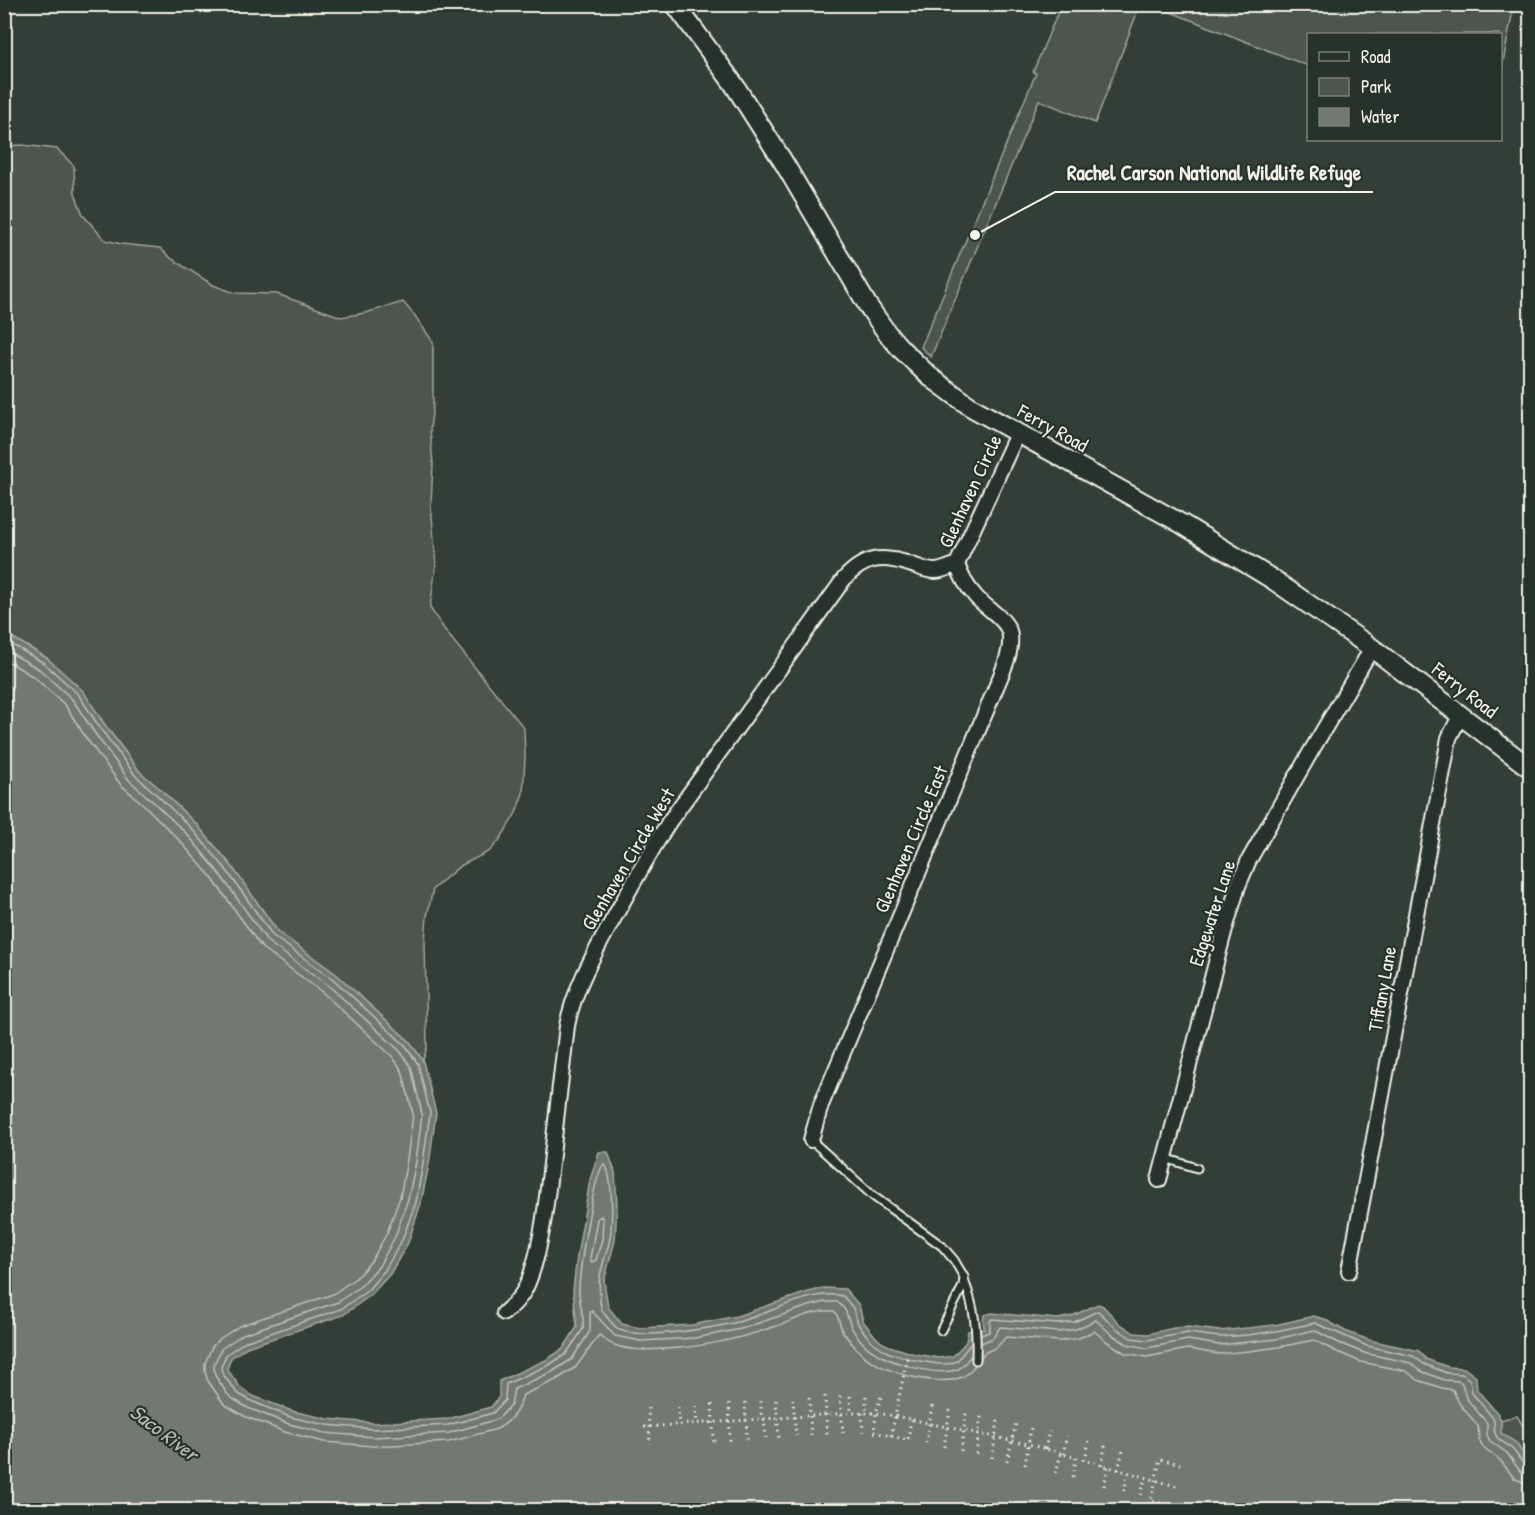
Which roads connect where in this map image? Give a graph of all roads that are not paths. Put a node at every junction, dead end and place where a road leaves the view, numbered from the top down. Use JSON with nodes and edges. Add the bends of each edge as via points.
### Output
{"nodes":[{"id":1,"x":675,"y":4,"type":"edge"},
{"id":2,"x":1017,"y":434,"type":"junction"},
{"id":3,"x":957,"y":564,"type":"junction"},
{"id":4,"x":1372,"y":648,"type":"junction"},
{"id":5,"x":1460,"y":716,"type":"junction"},
{"id":6,"x":1530,"y":768,"type":"edge"},
{"id":7,"x":811,"y":1140,"type":"joint"},
{"id":8,"x":1165,"y":1158,"type":"junction"},
{"id":9,"x":1197,"y":1168,"type":"dead end"},
{"id":10,"x":1159,"y":1180,"type":"dead end"},
{"id":11,"x":1350,"y":1271,"type":"dead end"},
{"id":12,"x":963,"y":1277,"type":"junction"},
{"id":13,"x":504,"y":1313,"type":"dead end"},
{"id":14,"x":941,"y":1330,"type":"dead end"},
{"id":15,"x":976,"y":1360,"type":"dead end"}],
"edges":[{"from":1,"to":2,"type":"main road","name":"Ferry Road","via":[[733,84],[887,333],[943,387]]},
{"from":2,"to":3,"type":"street","name":"Glenhaven Circle"},
{"from":2,"to":4,"type":"main road","name":"Ferry Road","via":[[1231,553]]},
{"from":3,"to":7,"type":"street","name":"Glenhaven Circle East","via":[[967,587],[1006,626],[1009,653],[821,1105]]},
{"from":3,"to":13,"type":"street","name":"Glenhaven Circle West","via":[[935,571],[897,560],[876,559],[852,570],[653,848],[594,954],[573,1001],[540,1239],[526,1288]]},
{"from":4,"to":5,"type":"main road","name":"Ferry Road"},
{"from":4,"to":8,"type":"street","name":"Edgewater Lane","via":[[1242,873]]},
{"from":5,"to":6,"type":"main road","name":"Ferry Road"},
{"from":5,"to":11,"type":"street","name":"Tiffany Lane","via":[[1444,760]]},
{"from":7,"to":12,"type":"lane","via":[[873,1196],[942,1246]]},
{"from":8,"to":9,"type":"lane"},
{"from":8,"to":10,"type":"street","name":"Edgewater Lane"},
{"from":12,"to":14,"type":"lane","via":[[960,1294]]},
{"from":12,"to":15,"type":"lane","via":[[974,1310]]}]}
